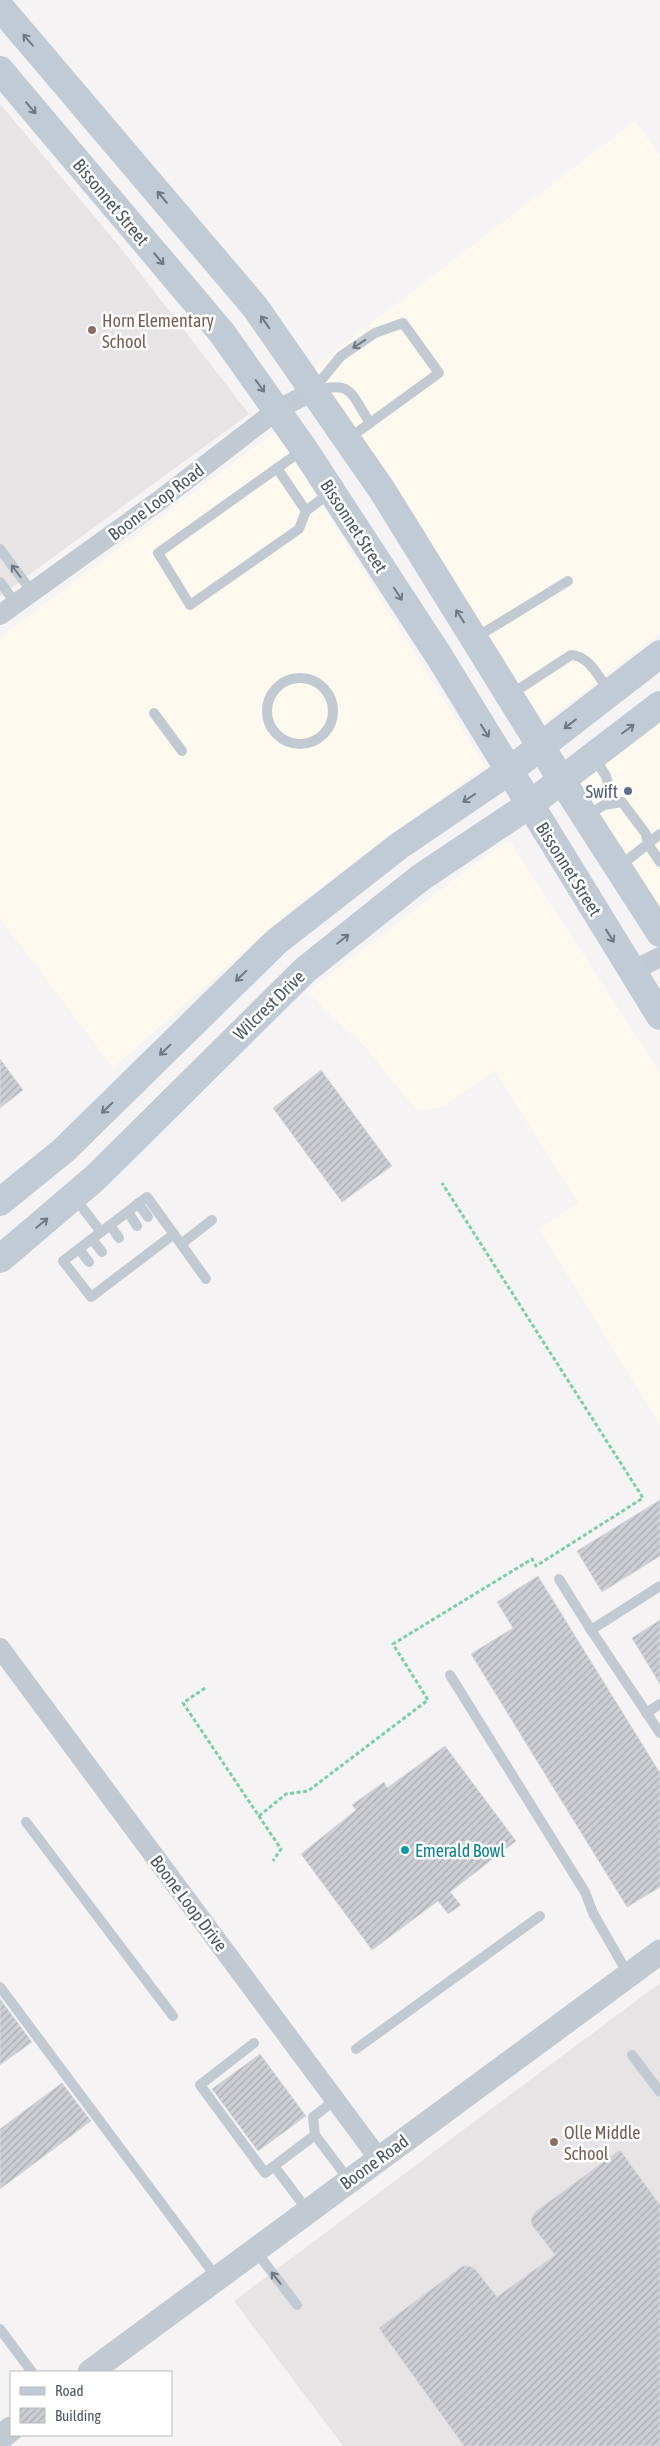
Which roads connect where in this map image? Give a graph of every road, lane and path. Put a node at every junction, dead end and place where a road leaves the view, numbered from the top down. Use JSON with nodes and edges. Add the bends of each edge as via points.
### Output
{"nodes":[{"id":1,"x":0,"y":8,"type":"edge"},
{"id":2,"x":0,"y":70,"type":"edge"},
{"id":3,"x":313,"y":391,"type":"junction"},
{"id":4,"x":277,"y":410,"type":"junction"},
{"id":5,"x":370,"y":423,"type":"junction"},
{"id":6,"x":347,"y":439,"type":"junction"},
{"id":7,"x":304,"y":449,"type":"junction"},
{"id":8,"x":277,"y":468,"type":"junction"},
{"id":9,"x":332,"y":492,"type":"junction"},
{"id":10,"x":306,"y":511,"type":"junction"},
{"id":11,"x":0,"y":549,"type":"edge"},
{"id":12,"x":568,"y":581,"type":"dead end"},
{"id":13,"x":0,"y":582,"type":"edge"},
{"id":14,"x":32,"y":592,"type":"junction"},
{"id":15,"x":8,"y":610,"type":"edge"},
{"id":16,"x":474,"y":639,"type":"junction"},
{"id":17,"x":660,"y":654,"type":"edge"},
{"id":18,"x":305,"y":678,"type":"joint"},
{"id":19,"x":610,"y":693,"type":"junction"},
{"id":20,"x":510,"y":696,"type":"junction"},
{"id":21,"x":660,"y":705,"type":"edge"},
{"id":22,"x":154,"y":713,"type":"dead end"},
{"id":23,"x":541,"y":746,"type":"junction"},
{"id":24,"x":182,"y":751,"type":"dead end"},
{"id":25,"x":593,"y":755,"type":"junction"},
{"id":26,"x":509,"y":771,"type":"junction"},
{"id":27,"x":561,"y":779,"type":"junction"},
{"id":28,"x":612,"y":802,"type":"junction"},
{"id":29,"x":529,"y":805,"type":"junction"},
{"id":30,"x":585,"y":816,"type":"junction"},
{"id":31,"x":660,"y":834,"type":"edge"},
{"id":32,"x":648,"y":844,"type":"junction"},
{"id":33,"x":660,"y":862,"type":"edge"},
{"id":34,"x":618,"y":868,"type":"junction"},
{"id":35,"x":660,"y":933,"type":"edge"},
{"id":36,"x":276,"y":942,"type":"junction"},
{"id":37,"x":660,"y":957,"type":"edge"},
{"id":38,"x":305,"y":970,"type":"junction"},
{"id":39,"x":632,"y":971,"type":"junction"},
{"id":40,"x":660,"y":1016,"type":"edge"},
{"id":41,"x":142,"y":1074,"type":"junction"},
{"id":42,"x":154,"y":1119,"type":"junction"},
{"id":43,"x":442,"y":1183,"type":"dead end"},
{"id":44,"x":73,"y":1197,"type":"junction"},
{"id":45,"x":0,"y":1202,"type":"edge"},
{"id":46,"x":138,"y":1203,"type":"junction"},
{"id":47,"x":128,"y":1212,"type":"junction"},
{"id":48,"x":148,"y":1216,"type":"dead end"},
{"id":49,"x":212,"y":1220,"type":"dead end"},
{"id":50,"x":110,"y":1225,"type":"junction"},
{"id":51,"x":137,"y":1226,"type":"dead end"},
{"id":52,"x":166,"y":1235,"type":"junction"},
{"id":53,"x":96,"y":1236,"type":"junction"},
{"id":54,"x":119,"y":1238,"type":"dead end"},
{"id":55,"x":181,"y":1244,"type":"junction"},
{"id":56,"x":79,"y":1249,"type":"junction"},
{"id":57,"x":102,"y":1252,"type":"dead end"},
{"id":58,"x":2,"y":1254,"type":"edge"},
{"id":59,"x":89,"y":1262,"type":"dead end"},
{"id":60,"x":100,"y":1276,"type":"dead end"},
{"id":61,"x":206,"y":1279,"type":"dead end"},
{"id":62,"x":106,"y":1285,"type":"junction"},
{"id":63,"x":559,"y":1579,"type":"dead end"},
{"id":64,"x":660,"y":1586,"type":"edge"},
{"id":65,"x":591,"y":1630,"type":"junction"},
{"id":66,"x":0,"y":1648,"type":"edge"},
{"id":67,"x":450,"y":1675,"type":"dead end"},
{"id":68,"x":205,"y":1688,"type":"dead end"},
{"id":69,"x":660,"y":1704,"type":"edge"},
{"id":70,"x":646,"y":1713,"type":"junction"},
{"id":71,"x":660,"y":1733,"type":"edge"},
{"id":72,"x":259,"y":1816,"type":"junction"},
{"id":73,"x":26,"y":1822,"type":"dead end"},
{"id":74,"x":273,"y":1861,"type":"dead end"},
{"id":75,"x":540,"y":1916,"type":"dead end"},
{"id":76,"x":660,"y":1952,"type":"edge"},
{"id":77,"x":628,"y":1975,"type":"junction"},
{"id":78,"x":0,"y":1987,"type":"edge"},
{"id":79,"x":173,"y":2016,"type":"dead end"},
{"id":80,"x":254,"y":2043,"type":"dead end"},
{"id":81,"x":356,"y":2050,"type":"dead end"},
{"id":82,"x":632,"y":2055,"type":"dead end"},
{"id":83,"x":660,"y":2092,"type":"edge"},
{"id":84,"x":335,"y":2100,"type":"junction"},
{"id":85,"x":315,"y":2135,"type":"junction"},
{"id":86,"x":379,"y":2159,"type":"junction"},
{"id":87,"x":274,"y":2166,"type":"junction"},
{"id":88,"x":349,"y":2180,"type":"junction"},
{"id":89,"x":308,"y":2211,"type":"junction"},
{"id":90,"x":255,"y":2250,"type":"junction"},
{"id":91,"x":217,"y":2278,"type":"junction"},
{"id":92,"x":297,"y":2305,"type":"dead end"},
{"id":93,"x":0,"y":2329,"type":"edge"},
{"id":94,"x":31,"y":2371,"type":"edge"},
{"id":95,"x":91,"y":2371,"type":"edge"},
{"id":96,"x":10,"y":2430,"type":"edge"},
{"id":97,"x":0,"y":2438,"type":"edge"}],
"edges":[{"from":3,"to":1,"type":"main road","one_way":true,"via":[[255,307]]},
{"from":2,"to":4,"type":"main road","name":"Bissonnet Street","one_way":true,"via":[[222,333]]},
{"from":3,"to":4,"type":"street","name":"Boone Loop Road"},
{"from":3,"to":5,"type":"lane","via":[[342,386]]},
{"from":5,"to":3,"type":"lane","one_way":true,"via":[[439,373],[403,323],[375,333],[341,356]]},
{"from":3,"to":6,"type":"main road"},
{"from":4,"to":7,"type":"main road","name":"Bissonnet Street"},
{"from":4,"to":14,"type":"street","name":"Boone Loop Road"},
{"from":5,"to":6,"type":"lane"},
{"from":16,"to":6,"type":"main road","one_way":true},
{"from":7,"to":8,"type":"lane"},
{"from":7,"to":9,"type":"main road","name":"Bissonnet Street"},
{"from":8,"to":10,"type":"lane"},
{"from":8,"to":10,"type":"lane","via":[[158,553],[190,605],[299,528]]},
{"from":9,"to":10,"type":"lane"},
{"from":9,"to":26,"type":"main road","name":"Bissonnet Street","one_way":true},
{"from":14,"to":11,"type":"lane","one_way":true},
{"from":12,"to":16,"type":"lane"},
{"from":13,"to":15,"type":"lane"},
{"from":14,"to":15,"type":"street","name":"Boone Loop Road"},
{"from":16,"to":20,"type":"main road"},
{"from":17,"to":19,"type":"main road"},
{"from":18,"to":18,"type":"lane","via":[[324,688],[333,708],[332,719],[320,737],[300,744],[289,742],[276,733],[268,719],[267,708],[269,698],[279,686],[294,678]]},
{"from":19,"to":20,"type":"lane","via":[[586,660],[571,655]]},
{"from":19,"to":23,"type":"main road","one_way":true},
{"from":20,"to":23,"type":"main road"},
{"from":25,"to":21,"type":"main road","name":"Wilcrest Drive","one_way":true},
{"from":22,"to":24,"type":"lane"},
{"from":23,"to":26,"type":"main road"},
{"from":23,"to":27,"type":"main road"},
{"from":25,"to":27,"type":"main road","name":"Wilcrest Drive"},
{"from":25,"to":28,"type":"lane","via":[[606,776]]},
{"from":26,"to":29,"type":"main road","name":"Bissonnet Street"},
{"from":26,"to":36,"type":"main road","one_way":true,"via":[[399,846]]},
{"from":27,"to":29,"type":"main road","name":"Wilcrest Drive"},
{"from":27,"to":30,"type":"main road"},
{"from":28,"to":30,"type":"lane"},
{"from":28,"to":32,"type":"lane","via":[[622,802],[646,834]]},
{"from":38,"to":29,"type":"main road","name":"Wilcrest Drive","one_way":true,"via":[[420,878]]},
{"from":29,"to":39,"type":"main road","name":"Bissonnet Street","one_way":true},
{"from":30,"to":34,"type":"main road"},
{"from":31,"to":32,"type":"lane"},
{"from":32,"to":33,"type":"lane"},
{"from":32,"to":34,"type":"lane"},
{"from":34,"to":35,"type":"main road"},
{"from":36,"to":38,"type":"main road"},
{"from":36,"to":41,"type":"main road","one_way":true},
{"from":37,"to":39,"type":"street"},
{"from":38,"to":42,"type":"main road","name":"Wilcrest Drive"},
{"from":39,"to":40,"type":"main road","name":"Bissonnet Street"},
{"from":41,"to":42,"type":"main road"},
{"from":41,"to":45,"type":"main road","one_way":true,"via":[[64,1150]]},
{"from":42,"to":44,"type":"main road","name":"Wilcrest Drive"},
{"from":43,"to":72,"type":"path","via":[[642,1498],[536,1566],[532,1559],[393,1644],[428,1700],[308,1791],[286,1794]]},
{"from":44,"to":53,"type":"lane"},
{"from":58,"to":44,"type":"main road","name":"Wilcrest Drive","one_way":true},
{"from":46,"to":47,"type":"lane"},
{"from":46,"to":48,"type":"lane"},
{"from":46,"to":52,"type":"lane","via":[[147,1197]]},
{"from":47,"to":50,"type":"lane"},
{"from":47,"to":51,"type":"lane"},
{"from":49,"to":55,"type":"lane"},
{"from":50,"to":53,"type":"lane"},
{"from":50,"to":54,"type":"lane"},
{"from":52,"to":55,"type":"lane"},
{"from":52,"to":62,"type":"lane","via":[[116,1271]]},
{"from":53,"to":56,"type":"lane"},
{"from":53,"to":57,"type":"lane"},
{"from":55,"to":61,"type":"lane"},
{"from":56,"to":59,"type":"lane"},
{"from":56,"to":62,"type":"lane","via":[[62,1261],[91,1297]]},
{"from":60,"to":62,"type":"lane"},
{"from":63,"to":65,"type":"lane"},
{"from":64,"to":65,"type":"lane"},
{"from":65,"to":70,"type":"lane"},
{"from":66,"to":84,"type":"street","name":"Boone Loop Drive"},
{"from":67,"to":77,"type":"lane","via":[[585,1892],[593,1913]]},
{"from":68,"to":72,"type":"path","via":[[183,1703]]},
{"from":69,"to":70,"type":"lane"},
{"from":70,"to":71,"type":"lane"},
{"from":72,"to":74,"type":"path","via":[[281,1849]]},
{"from":73,"to":79,"type":"lane"},
{"from":75,"to":81,"type":"lane"},
{"from":76,"to":77,"type":"street","name":"Boone Road"},
{"from":77,"to":86,"type":"street","name":"Boone Road"},
{"from":78,"to":91,"type":"lane"},
{"from":80,"to":87,"type":"lane","via":[[200,2085],[265,2173]]},
{"from":82,"to":83,"type":"lane"},
{"from":84,"to":85,"type":"lane","via":[[313,2117]]},
{"from":84,"to":86,"type":"street","name":"Boone Loop Drive"},
{"from":85,"to":87,"type":"lane"},
{"from":85,"to":88,"type":"lane"},
{"from":86,"to":88,"type":"street","name":"Boone Road"},
{"from":87,"to":89,"type":"lane"},
{"from":88,"to":89,"type":"street","name":"Boone Road"},
{"from":89,"to":90,"type":"street","name":"Boone Road"},
{"from":90,"to":91,"type":"street","name":"Boone Road"},
{"from":92,"to":90,"type":"lane","one_way":true},
{"from":91,"to":95,"type":"street","name":"Boone Road"},
{"from":93,"to":94,"type":"lane"},
{"from":96,"to":97,"type":"street"}]}
